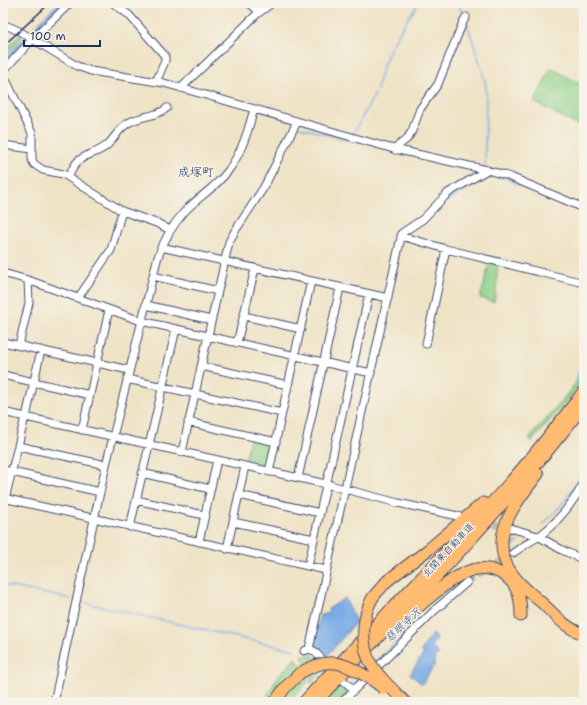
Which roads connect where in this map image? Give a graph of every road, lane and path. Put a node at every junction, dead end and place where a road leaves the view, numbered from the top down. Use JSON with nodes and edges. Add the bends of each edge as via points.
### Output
{"nodes":[{"id":1,"x":70,"y":3,"type":"edge"},
{"id":2,"x":113,"y":3,"type":"edge"},
{"id":3,"x":249,"y":3,"type":"edge"},
{"id":4,"x":272,"y":3,"type":"edge"},
{"id":5,"x":260,"y":12,"type":"junction"},
{"id":6,"x":466,"y":17,"type":"dead end"},
{"id":7,"x":3,"y":24,"type":"edge"},
{"id":8,"x":31,"y":40,"type":"junction"},
{"id":9,"x":3,"y":71,"type":"edge"},
{"id":10,"x":3,"y":74,"type":"edge"},
{"id":11,"x":156,"y":82,"type":"junction"},
{"id":12,"x":181,"y":88,"type":"junction"},
{"id":13,"x":167,"y":108,"type":"dead end"},
{"id":14,"x":254,"y":109,"type":"junction"},
{"id":15,"x":297,"y":122,"type":"junction"},
{"id":16,"x":3,"y":145,"type":"edge"},
{"id":17,"x":32,"y":149,"type":"junction"},
{"id":18,"x":395,"y":150,"type":"junction"},
{"id":19,"x":487,"y":170,"type":"junction"},
{"id":20,"x":68,"y":177,"type":"junction"},
{"id":21,"x":584,"y":208,"type":"edge"},
{"id":22,"x":122,"y":212,"type":"junction"},
{"id":23,"x":170,"y":230,"type":"junction"},
{"id":24,"x":402,"y":236,"type":"junction"},
{"id":25,"x":161,"y":247,"type":"junction"},
{"id":26,"x":446,"y":249,"type":"junction"},
{"id":27,"x":224,"y":262,"type":"junction"},
{"id":28,"x":255,"y":269,"type":"junction"},
{"id":29,"x":3,"y":273,"type":"edge"},
{"id":30,"x":153,"y":276,"type":"junction"},
{"id":31,"x":28,"y":280,"type":"junction"},
{"id":32,"x":312,"y":281,"type":"junction"},
{"id":33,"x":584,"y":283,"type":"edge"},
{"id":34,"x":340,"y":288,"type":"junction"},
{"id":35,"x":218,"y":291,"type":"junction"},
{"id":36,"x":369,"y":294,"type":"junction"},
{"id":37,"x":78,"y":298,"type":"junction"},
{"id":38,"x":388,"y":298,"type":"junction"},
{"id":39,"x":146,"y":305,"type":"junction"},
{"id":40,"x":109,"y":310,"type":"junction"},
{"id":41,"x":244,"y":316,"type":"junction"},
{"id":42,"x":212,"y":320,"type":"junction"},
{"id":43,"x":141,"y":321,"type":"junction"},
{"id":44,"x":176,"y":329,"type":"junction"},
{"id":45,"x":301,"y":329,"type":"junction"},
{"id":46,"x":208,"y":336,"type":"junction"},
{"id":47,"x":3,"y":342,"type":"edge"},
{"id":48,"x":237,"y":343,"type":"junction"},
{"id":49,"x":426,"y":344,"type":"dead end"},
{"id":50,"x":19,"y":345,"type":"junction"},
{"id":51,"x":41,"y":350,"type":"junction"},
{"id":52,"x":295,"y":356,"type":"junction"},
{"id":53,"x":324,"y":362,"type":"junction"},
{"id":54,"x":97,"y":363,"type":"junction"},
{"id":55,"x":201,"y":366,"type":"junction"},
{"id":56,"x":353,"y":369,"type":"junction"},
{"id":57,"x":129,"y":370,"type":"junction"},
{"id":58,"x":371,"y":373,"type":"junction"},
{"id":59,"x":3,"y":375,"type":"edge"},
{"id":60,"x":127,"y":379,"type":"junction"},
{"id":61,"x":34,"y":382,"type":"junction"},
{"id":62,"x":288,"y":385,"type":"junction"},
{"id":63,"x":162,"y":386,"type":"junction"},
{"id":64,"x":584,"y":391,"type":"edge"},
{"id":65,"x":195,"y":394,"type":"junction"},
{"id":66,"x":90,"y":395,"type":"junction"},
{"id":67,"x":583,"y":406,"type":"edge"},
{"id":68,"x":3,"y":412,"type":"edge"},
{"id":69,"x":282,"y":413,"type":"junction"},
{"id":70,"x":25,"y":417,"type":"junction"},
{"id":71,"x":188,"y":422,"type":"junction"},
{"id":72,"x":82,"y":430,"type":"junction"},
{"id":73,"x":113,"y":436,"type":"junction"},
{"id":74,"x":276,"y":442,"type":"junction"},
{"id":75,"x":149,"y":445,"type":"junction"},
{"id":76,"x":18,"y":446,"type":"junction"},
{"id":77,"x":536,"y":451,"type":"junction"},
{"id":78,"x":182,"y":452,"type":"junction"},
{"id":79,"x":217,"y":460,"type":"junction"},
{"id":80,"x":106,"y":466,"type":"junction"},
{"id":81,"x":245,"y":466,"type":"junction"},
{"id":82,"x":3,"y":470,"type":"edge"},
{"id":83,"x":12,"y":472,"type":"junction"},
{"id":84,"x":269,"y":472,"type":"junction"},
{"id":85,"x":142,"y":473,"type":"junction"},
{"id":86,"x":298,"y":478,"type":"junction"},
{"id":87,"x":584,"y":483,"type":"edge"},
{"id":88,"x":326,"y":484,"type":"junction"},
{"id":89,"x":210,"y":489,"type":"junction"},
{"id":90,"x":345,"y":489,"type":"junction"},
{"id":91,"x":100,"y":492,"type":"junction"},
{"id":92,"x":239,"y":495,"type":"junction"},
{"id":93,"x":4,"y":499,"type":"edge"},
{"id":94,"x":136,"y":500,"type":"junction"},
{"id":95,"x":320,"y":513,"type":"junction"},
{"id":96,"x":204,"y":515,"type":"junction"},
{"id":97,"x":458,"y":516,"type":"dead end"},
{"id":98,"x":94,"y":519,"type":"junction"},
{"id":99,"x":233,"y":522,"type":"junction"},
{"id":100,"x":130,"y":527,"type":"junction"},
{"id":101,"x":510,"y":528,"type":"tunnel mouth"},
{"id":102,"x":538,"y":536,"type":"junction"},
{"id":103,"x":314,"y":540,"type":"junction"},
{"id":104,"x":199,"y":542,"type":"junction"},
{"id":105,"x":227,"y":549,"type":"junction"},
{"id":106,"x":513,"y":553,"type":"tunnel mouth"},
{"id":107,"x":584,"y":560,"type":"edge"},
{"id":108,"x":308,"y":566,"type":"junction"},
{"id":109,"x":326,"y":570,"type":"junction"},
{"id":110,"x":467,"y":582,"type":"tunnel mouth"},
{"id":111,"x":521,"y":616,"type":"dead end"},
{"id":112,"x":584,"y":634,"type":"edge"},
{"id":113,"x":328,"y":666,"type":"dead end"},
{"id":114,"x":344,"y":676,"type":"junction"},
{"id":115,"x":385,"y":687,"type":"junction"},
{"id":116,"x":354,"y":690,"type":"junction"},
{"id":117,"x":54,"y":702,"type":"edge"},
{"id":118,"x":275,"y":702,"type":"edge"},
{"id":119,"x":304,"y":702,"type":"edge"},
{"id":120,"x":316,"y":702,"type":"edge"},
{"id":121,"x":342,"y":702,"type":"edge"},
{"id":122,"x":398,"y":702,"type":"edge"},
{"id":123,"x":405,"y":702,"type":"edge"}],
"edges":[{"from":1,"to":8,"type":"street"},
{"from":2,"to":11,"type":"street","via":[[129,15],[165,56]]},
{"from":3,"to":5,"type":"street"},
{"from":4,"to":5,"type":"street"},
{"from":5,"to":12,"type":"street"},
{"from":6,"to":18,"type":"street","via":[[438,84],[420,109],[412,132]]},
{"from":7,"to":8,"type":"street"},
{"from":8,"to":9,"type":"street"},
{"from":8,"to":11,"type":"street","via":[[90,71]]},
{"from":10,"to":17,"type":"street","via":[[32,133]]},
{"from":11,"to":12,"type":"street"},
{"from":12,"to":14,"type":"street"},
{"from":13,"to":20,"type":"street","via":[[124,125],[105,147],[80,160]]},
{"from":14,"to":15,"type":"street"},
{"from":14,"to":23,"type":"street","via":[[243,146],[229,170]]},
{"from":15,"to":18,"type":"street"},
{"from":15,"to":27,"type":"street","via":[[264,187],[231,237]]},
{"from":16,"to":17,"type":"street"},
{"from":17,"to":20,"type":"street","via":[[32,160],[38,168]]},
{"from":18,"to":19,"type":"street"},
{"from":19,"to":21,"type":"street","via":[[508,176]]},
{"from":19,"to":24,"type":"street","via":[[448,193],[423,219],[402,233]]},
{"from":20,"to":22,"type":"street"},
{"from":22,"to":23,"type":"street"},
{"from":22,"to":37,"type":"street","via":[[111,250]]},
{"from":23,"to":25,"type":"street"},
{"from":24,"to":26,"type":"street"},
{"from":24,"to":38,"type":"street"},
{"from":25,"to":27,"type":"street"},
{"from":25,"to":30,"type":"street"},
{"from":26,"to":33,"type":"street"},
{"from":26,"to":49,"type":"street"},
{"from":27,"to":28,"type":"street"},
{"from":27,"to":35,"type":"street"},
{"from":28,"to":32,"type":"street"},
{"from":28,"to":41,"type":"street"},
{"from":29,"to":31,"type":"street"},
{"from":30,"to":35,"type":"street"},
{"from":30,"to":39,"type":"street"},
{"from":31,"to":37,"type":"street"},
{"from":31,"to":50,"type":"street","via":[[29,303]]},
{"from":32,"to":34,"type":"street"},
{"from":32,"to":45,"type":"street"},
{"from":34,"to":36,"type":"street"},
{"from":34,"to":53,"type":"street"},
{"from":35,"to":42,"type":"street"},
{"from":36,"to":38,"type":"street"},
{"from":36,"to":56,"type":"street"},
{"from":37,"to":40,"type":"street"},
{"from":38,"to":58,"type":"street"},
{"from":39,"to":42,"type":"street"},
{"from":39,"to":43,"type":"street"},
{"from":40,"to":43,"type":"street"},
{"from":40,"to":54,"type":"street"},
{"from":41,"to":45,"type":"street"},
{"from":41,"to":48,"type":"street"},
{"from":42,"to":46,"type":"street"},
{"from":43,"to":44,"type":"street"},
{"from":43,"to":57,"type":"street"},
{"from":44,"to":46,"type":"street"},
{"from":44,"to":63,"type":"street"},
{"from":45,"to":52,"type":"street"},
{"from":46,"to":48,"type":"street"},
{"from":46,"to":55,"type":"street"},
{"from":47,"to":50,"type":"street"},
{"from":48,"to":52,"type":"street"},
{"from":50,"to":51,"type":"street"},
{"from":51,"to":54,"type":"street"},
{"from":51,"to":61,"type":"street"},
{"from":52,"to":53,"type":"street"},
{"from":52,"to":62,"type":"street"},
{"from":53,"to":56,"type":"street"},
{"from":53,"to":86,"type":"street"},
{"from":54,"to":57,"type":"street"},
{"from":54,"to":66,"type":"street"},
{"from":55,"to":62,"type":"street"},
{"from":55,"to":65,"type":"street"},
{"from":56,"to":58,"type":"street"},
{"from":56,"to":88,"type":"street"},
{"from":57,"to":60,"type":"street"},
{"from":58,"to":90,"type":"street"},
{"from":59,"to":61,"type":"street"},
{"from":60,"to":63,"type":"street"},
{"from":60,"to":73,"type":"street"},
{"from":61,"to":66,"type":"street"},
{"from":61,"to":70,"type":"street"},
{"from":62,"to":69,"type":"street"},
{"from":63,"to":65,"type":"street"},
{"from":63,"to":75,"type":"street"},
{"from":64,"to":77,"type":"highway","name":"北関東自動車道"},
{"from":65,"to":69,"type":"street"},
{"from":65,"to":71,"type":"street"},
{"from":66,"to":72,"type":"street"},
{"from":67,"to":112,"type":"highway","via":[[567,433],[512,509],[504,529],[502,544],[508,568],[520,583],[568,627]]},
{"from":67,"to":114,"type":"highway","name":"北関東自動車道","via":[[505,501]]},
{"from":68,"to":70,"type":"street"},
{"from":69,"to":74,"type":"street"},
{"from":70,"to":72,"type":"street"},
{"from":70,"to":76,"type":"street"},
{"from":71,"to":74,"type":"street"},
{"from":71,"to":78,"type":"street"},
{"from":72,"to":73,"type":"street"},
{"from":73,"to":75,"type":"street"},
{"from":73,"to":80,"type":"street"},
{"from":74,"to":84,"type":"street"},
{"from":75,"to":78,"type":"street"},
{"from":75,"to":85,"type":"street"},
{"from":76,"to":80,"type":"street"},
{"from":76,"to":83,"type":"street"},
{"from":77,"to":115,"type":"highway","bridge":true,"via":[[515,468],[476,510],[387,581],[373,597],[365,616],[365,645],[371,663]]},
{"from":77,"to":119,"type":"highway","name":"北関東自動車道","via":[[490,505]]},
{"from":78,"to":79,"type":"street"},
{"from":79,"to":81,"type":"street"},
{"from":79,"to":89,"type":"street"},
{"from":80,"to":91,"type":"street"},
{"from":81,"to":84,"type":"street"},
{"from":81,"to":92,"type":"street"},
{"from":82,"to":83,"type":"street"},
{"from":83,"to":91,"type":"street"},
{"from":83,"to":93,"type":"street"},
{"from":84,"to":86,"type":"street"},
{"from":85,"to":89,"type":"street"},
{"from":85,"to":94,"type":"street"},
{"from":86,"to":88,"type":"street"},
{"from":87,"to":102,"type":"street","via":[[565,512]]},
{"from":88,"to":90,"type":"street"},
{"from":88,"to":95,"type":"street"},
{"from":89,"to":96,"type":"street"},
{"from":90,"to":97,"type":"street"},
{"from":90,"to":109,"type":"street"},
{"from":91,"to":98,"type":"street"},
{"from":92,"to":95,"type":"street"},
{"from":92,"to":99,"type":"street"},
{"from":93,"to":98,"type":"street"},
{"from":94,"to":96,"type":"street"},
{"from":94,"to":100,"type":"street"},
{"from":95,"to":103,"type":"street"},
{"from":96,"to":104,"type":"street"},
{"from":98,"to":100,"type":"street"},
{"from":98,"to":117,"type":"street"},
{"from":99,"to":103,"type":"street"},
{"from":99,"to":105,"type":"street"},
{"from":100,"to":104,"type":"street"},
{"from":101,"to":102,"type":"street"},
{"from":102,"to":106,"type":"street"},
{"from":102,"to":107,"type":"street"},
{"from":103,"to":108,"type":"street"},
{"from":104,"to":105,"type":"street"},
{"from":105,"to":108,"type":"street"},
{"from":108,"to":109,"type":"street"},
{"from":109,"to":113,"type":"street","via":[[307,650],[314,651]]},
{"from":110,"to":116,"type":"street"},
{"from":111,"to":114,"type":"highway","via":[[519,594],[510,580],[491,569],[472,569],[450,581],[405,618]]},
{"from":114,"to":116,"type":"street"},
{"from":114,"to":120,"type":"highway","name":"北関東自動車道"},
{"from":115,"to":118,"type":"highway","bridge":true,"via":[[337,662],[315,665],[300,673]]},
{"from":115,"to":122,"type":"highway"},
{"from":115,"to":123,"type":"highway"},
{"from":116,"to":121,"type":"street"}]}
